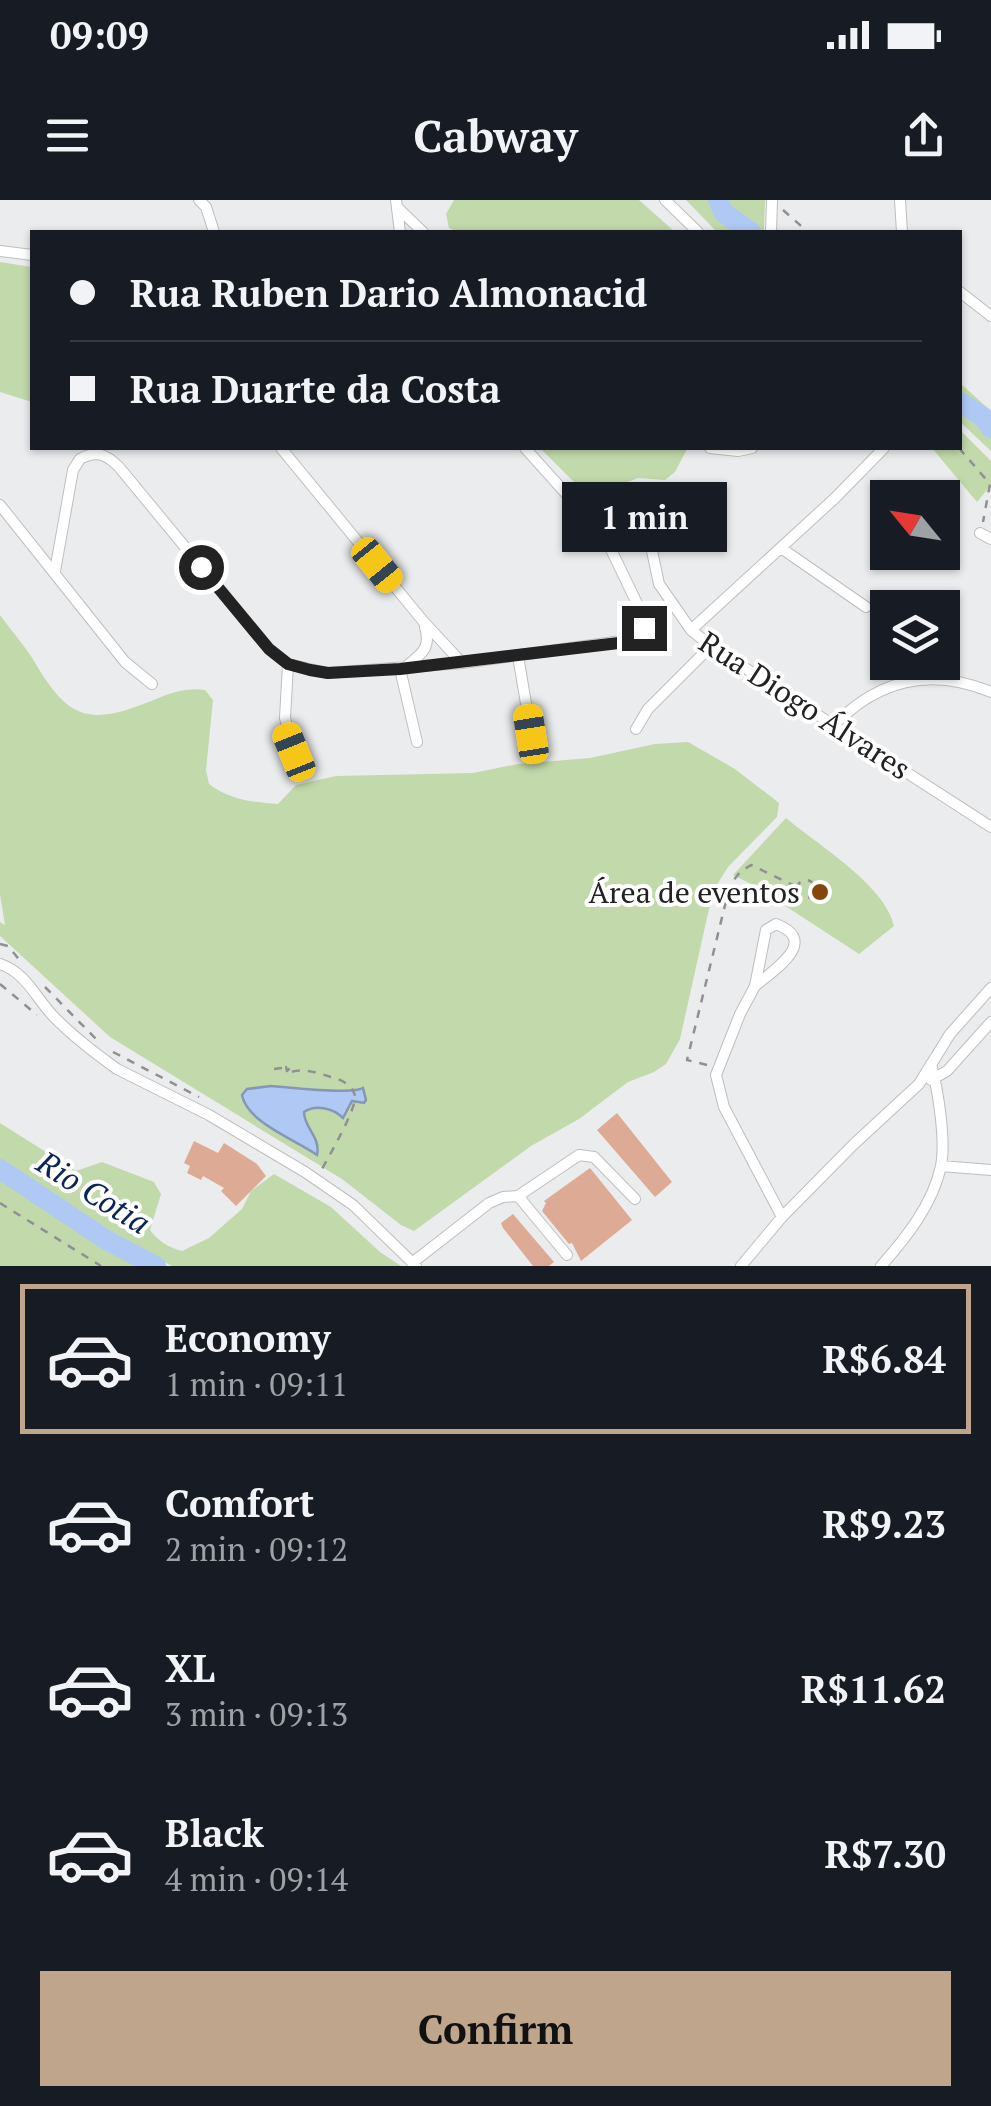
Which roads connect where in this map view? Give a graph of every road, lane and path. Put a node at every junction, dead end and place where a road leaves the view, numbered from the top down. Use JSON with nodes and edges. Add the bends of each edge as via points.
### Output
{"nodes":[{"id":1,"x":199,"y":200,"type":"edge"},
{"id":2,"x":664,"y":200,"type":"edge"},
{"id":3,"x":772,"y":200,"type":"edge"},
{"id":4,"x":900,"y":200,"type":"edge"},
{"id":5,"x":397,"y":204,"type":"edge"},
{"id":6,"x":213,"y":230,"type":"edge"},
{"id":7,"x":400,"y":230,"type":"edge"},
{"id":8,"x":422,"y":230,"type":"edge"},
{"id":9,"x":696,"y":230,"type":"edge"},
{"id":10,"x":771,"y":230,"type":"edge"},
{"id":11,"x":806,"y":230,"type":"edge"},
{"id":12,"x":902,"y":230,"type":"edge"},
{"id":13,"x":0,"y":251,"type":"edge"},
{"id":14,"x":30,"y":255,"type":"edge"},
{"id":15,"x":962,"y":294,"type":"edge"},
{"id":16,"x":991,"y":316,"type":"edge"},
{"id":17,"x":283,"y":450,"type":"edge"},
{"id":18,"x":527,"y":450,"type":"edge"},
{"id":19,"x":882,"y":450,"type":"edge"},
{"id":20,"x":961,"y":450,"type":"edge"},
{"id":21,"x":0,"y":504,"type":"edge"},
{"id":22,"x":986,"y":536,"type":"edge"},
{"id":23,"x":605,"y":538,"type":"junction"},
{"id":24,"x":781,"y":548,"type":"junction"},
{"id":25,"x":55,"y":571,"type":"junction"},
{"id":26,"x":866,"y":607,"type":"dead end"},
{"id":27,"x":423,"y":622,"type":"junction"},
{"id":28,"x":691,"y":630,"type":"junction"},
{"id":29,"x":711,"y":646,"type":"junction"},
{"id":30,"x":518,"y":656,"type":"junction"},
{"id":31,"x":462,"y":663,"type":"junction"},
{"id":32,"x":288,"y":664,"type":"junction"},
{"id":33,"x":404,"y":667,"type":"junction"},
{"id":34,"x":152,"y":684,"type":"dead end"},
{"id":35,"x":991,"y":692,"type":"edge"},
{"id":36,"x":834,"y":725,"type":"junction"},
{"id":37,"x":636,"y":729,"type":"dead end"},
{"id":38,"x":531,"y":734,"type":"dead end"},
{"id":39,"x":416,"y":742,"type":"dead end"},
{"id":40,"x":294,"y":752,"type":"dead end"},
{"id":41,"x":991,"y":828,"type":"edge"},
{"id":42,"x":797,"y":887,"type":"dead end"},
{"id":43,"x":0,"y":964,"type":"edge"},
{"id":44,"x":755,"y":986,"type":"junction"},
{"id":45,"x":991,"y":988,"type":"edge"},
{"id":46,"x":991,"y":1022,"type":"edge"},
{"id":47,"x":932,"y":1064,"type":"junction"},
{"id":48,"x":718,"y":1068,"type":"junction"},
{"id":49,"x":274,"y":1069,"type":"dead end"},
{"id":50,"x":935,"y":1078,"type":"junction"},
{"id":51,"x":920,"y":1084,"type":"junction"},
{"id":52,"x":941,"y":1166,"type":"junction"},
{"id":53,"x":322,"y":1170,"type":"dead end"},
{"id":54,"x":991,"y":1170,"type":"edge"},
{"id":55,"x":518,"y":1196,"type":"junction"},
{"id":56,"x":635,"y":1199,"type":"dead end"},
{"id":57,"x":0,"y":1203,"type":"edge"},
{"id":58,"x":782,"y":1217,"type":"junction"},
{"id":59,"x":568,"y":1255,"type":"dead end"},
{"id":60,"x":414,"y":1264,"type":"edge"},
{"id":61,"x":101,"y":1266,"type":"edge"},
{"id":62,"x":740,"y":1266,"type":"edge"},
{"id":63,"x":881,"y":1266,"type":"edge"}],
"edges":[{"from":1,"to":6,"type":"street"},
{"from":2,"to":9,"type":"street"},
{"from":3,"to":10,"type":"street"},
{"from":3,"to":11,"type":"path"},
{"from":4,"to":12,"type":"street"},
{"from":5,"to":7,"type":"street"},
{"from":5,"to":8,"type":"street"},
{"from":13,"to":14,"type":"street"},
{"from":15,"to":16,"type":"street"},
{"from":17,"to":27,"type":"street"},
{"from":18,"to":23,"type":"street"},
{"from":19,"to":24,"type":"street","name":"Rua Diogo Álvares"},
{"from":20,"to":22,"type":"path","via":[[990,484]]},
{"from":21,"to":25,"type":"street"},
{"from":23,"to":28,"type":"street","via":[[636,528],[648,532],[659,584]]},
{"from":23,"to":30,"type":"street","via":[[644,618],[641,634],[627,642]]},
{"from":24,"to":26,"type":"street"},
{"from":24,"to":28,"type":"street","name":"Rua Diogo Álvares"},
{"from":25,"to":32,"type":"street","via":[[73,470],[89,454],[110,458]]},
{"from":25,"to":34,"type":"street","via":[[136,674]]},
{"from":27,"to":31,"type":"street"},
{"from":27,"to":33,"type":"street","via":[[428,645]]},
{"from":28,"to":29,"type":"street","name":"Rua Diogo Álvares"},
{"from":29,"to":36,"type":"street","name":"Rua Diogo Álvares"},
{"from":29,"to":37,"type":"street"},
{"from":30,"to":31,"type":"street"},
{"from":30,"to":38,"type":"street"},
{"from":31,"to":33,"type":"street"},
{"from":32,"to":33,"type":"street","via":[[328,673]]},
{"from":32,"to":40,"type":"street","via":[[285,718]]},
{"from":33,"to":39,"type":"street"},
{"from":35,"to":36,"type":"street","via":[[953,679],[915,680],[857,702]]},
{"from":36,"to":41,"type":"street","name":"Rua Diogo Álvares"},
{"from":42,"to":48,"type":"path","via":[[751,866],[730,886],[687,1060]]},
{"from":43,"to":60,"type":"street","via":[[25,978],[56,1020],[108,1062],[305,1172],[353,1205]]},
{"from":44,"to":44,"type":"street","via":[[766,930],[786,928],[796,940],[794,950]]},
{"from":44,"to":48,"type":"street"},
{"from":45,"to":47,"type":"street"},
{"from":46,"to":50,"type":"street"},
{"from":47,"to":50,"type":"street"},
{"from":47,"to":51,"type":"street"},
{"from":48,"to":58,"type":"street","via":[[724,1107]]},
{"from":49,"to":53,"type":"path","via":[[342,1080],[354,1093]]},
{"from":50,"to":51,"type":"street"},
{"from":50,"to":52,"type":"street"},
{"from":51,"to":58,"type":"street"},
{"from":52,"to":54,"type":"street"},
{"from":52,"to":63,"type":"street","via":[[912,1230]]},
{"from":55,"to":56,"type":"street","via":[[587,1154]]},
{"from":55,"to":59,"type":"street"},
{"from":55,"to":60,"type":"street","via":[[489,1203]]},
{"from":57,"to":61,"type":"path"},
{"from":58,"to":62,"type":"street"}]}
